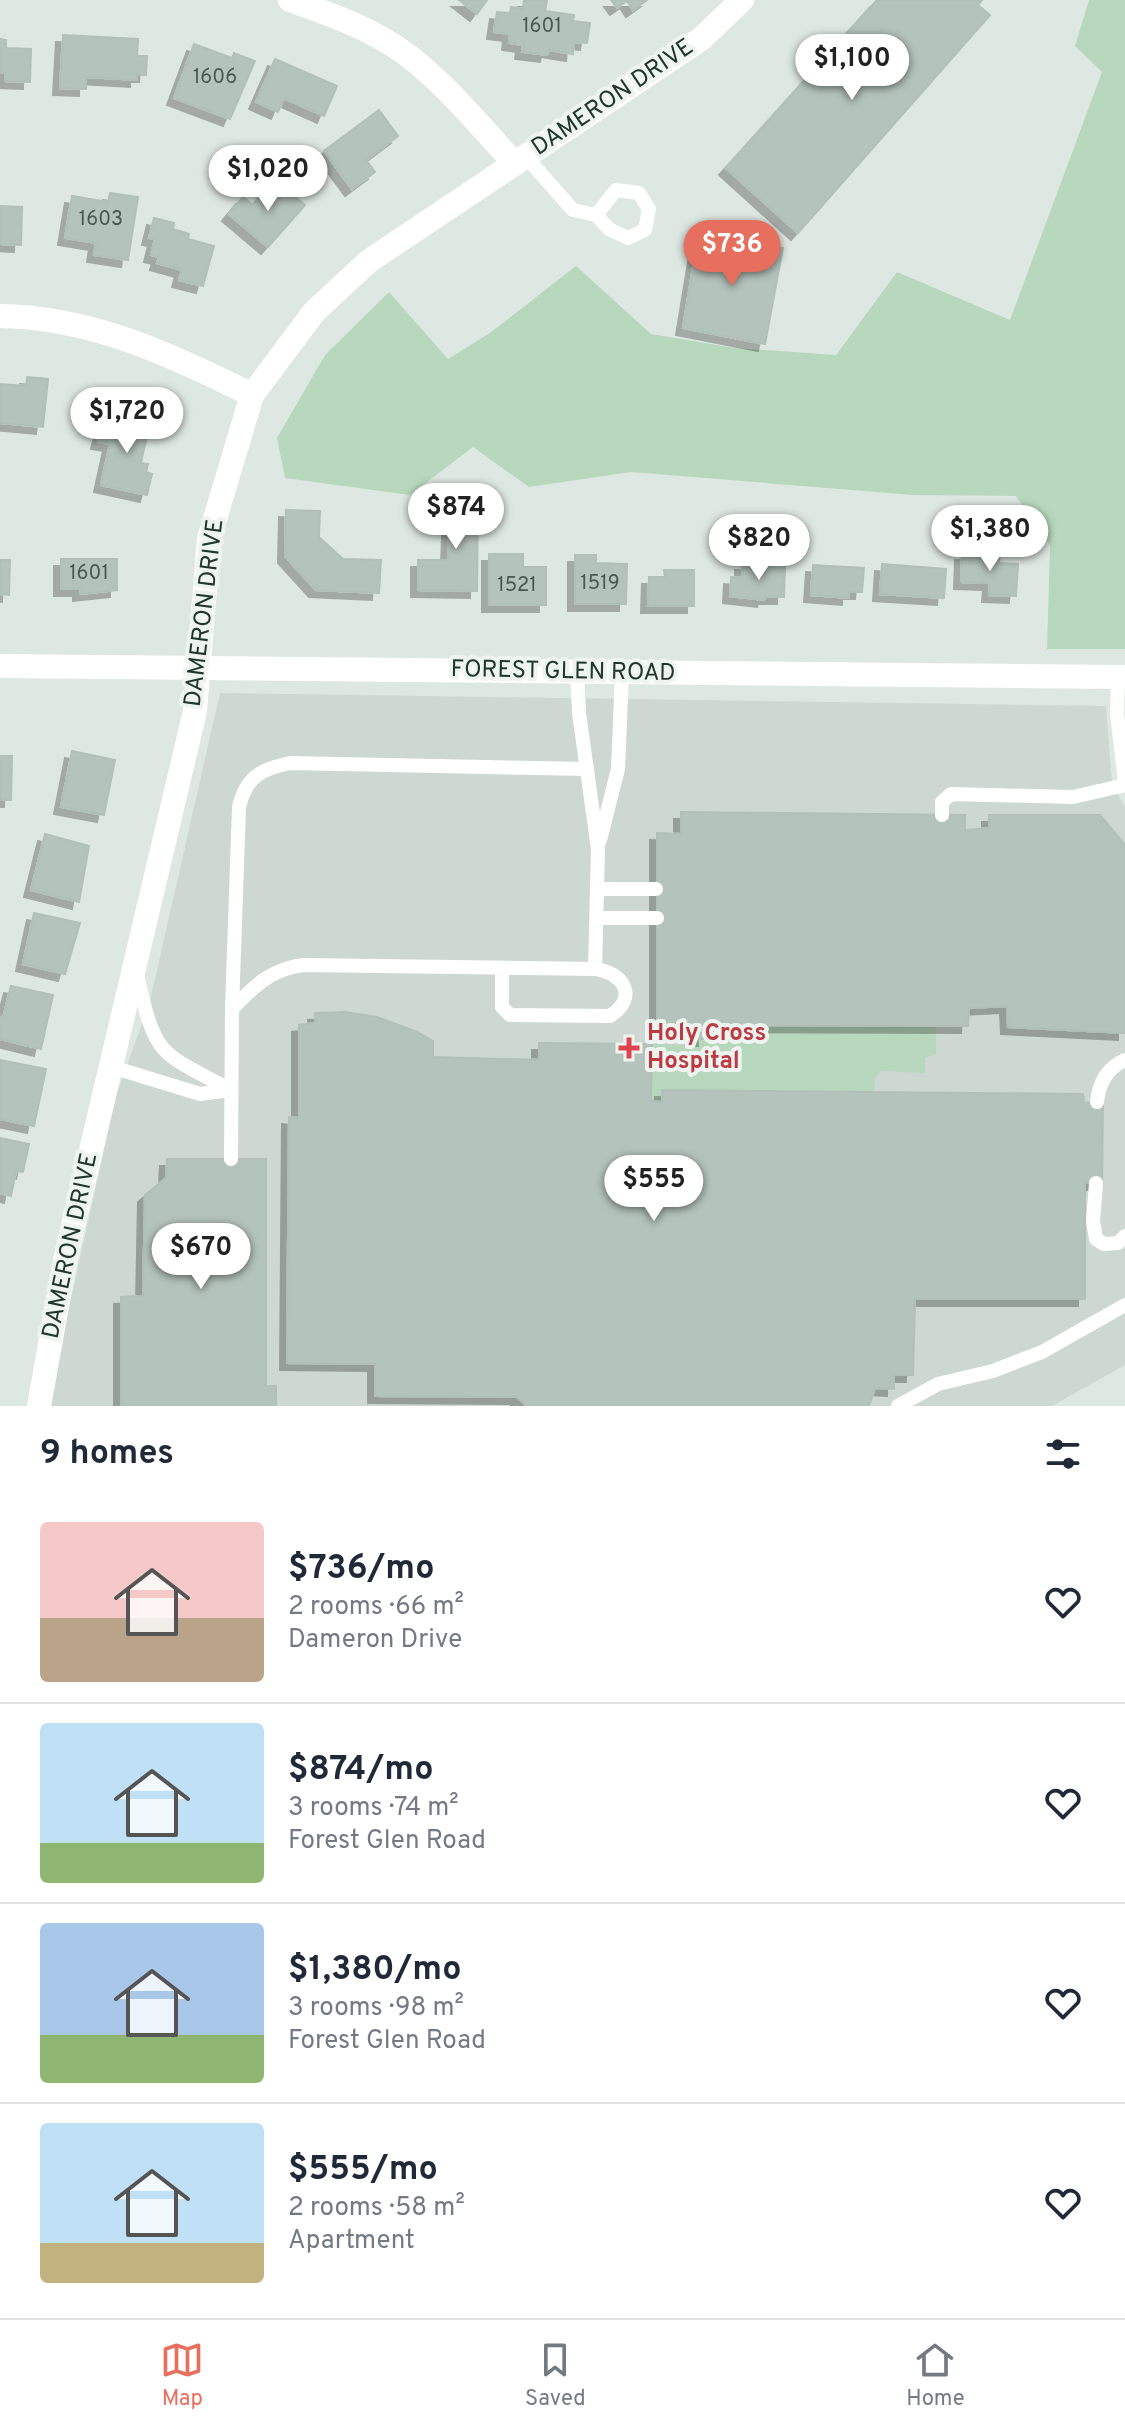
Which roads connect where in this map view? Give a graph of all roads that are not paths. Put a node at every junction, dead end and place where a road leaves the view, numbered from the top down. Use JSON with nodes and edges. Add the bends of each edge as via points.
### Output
{"nodes":[{"id":1,"x":290,"y":0,"type":"edge"},
{"id":2,"x":742,"y":0,"type":"edge"},
{"id":3,"x":520,"y":161,"type":"junction"},
{"id":4,"x":596,"y":215,"type":"dead end"},
{"id":5,"x":0,"y":316,"type":"edge"},
{"id":6,"x":252,"y":395,"type":"junction"},
{"id":7,"x":0,"y":666,"type":"edge"},
{"id":8,"x":201,"y":668,"type":"junction"},
{"id":9,"x":577,"y":672,"type":"junction"},
{"id":10,"x":622,"y":673,"type":"junction"},
{"id":11,"x":1121,"y":677,"type":"edge"},
{"id":12,"x":587,"y":769,"type":"junction"},
{"id":13,"x":1125,"y":784,"type":"edge"},
{"id":14,"x":942,"y":815,"type":"dead end"},
{"id":15,"x":598,"y":849,"type":"junction"},
{"id":16,"x":597,"y":889,"type":"junction"},
{"id":17,"x":656,"y":889,"type":"dead end"},
{"id":18,"x":597,"y":918,"type":"junction"},
{"id":19,"x":657,"y":918,"type":"dead end"},
{"id":20,"x":134,"y":964,"type":"junction"},
{"id":21,"x":502,"y":968,"type":"junction"},
{"id":22,"x":595,"y":969,"type":"junction"},
{"id":23,"x":232,"y":1009,"type":"junction"},
{"id":24,"x":1125,"y":1060,"type":"edge"},
{"id":25,"x":112,"y":1067,"type":"junction"},
{"id":26,"x":231,"y":1090,"type":"junction"},
{"id":27,"x":1097,"y":1102,"type":"dead end"},
{"id":28,"x":231,"y":1159,"type":"dead end"},
{"id":29,"x":1096,"y":1183,"type":"dead end"},
{"id":30,"x":1125,"y":1236,"type":"edge"},
{"id":31,"x":1125,"y":1305,"type":"edge"},
{"id":32,"x":39,"y":1406,"type":"edge"},
{"id":33,"x":898,"y":1406,"type":"edge"}],
"edges":[{"from":1,"to":3,"type":"street","via":[[390,42]]},
{"from":2,"to":3,"type":"street","name":"DAMERON DRIVE","via":[[701,39]]},
{"from":3,"to":4,"type":"lane","via":[[573,210]]},
{"from":3,"to":6,"type":"street","name":"DAMERON DRIVE","via":[[369,261],[314,312]]},
{"from":5,"to":6,"type":"street","via":[[86,327],[167,353]]},
{"from":6,"to":8,"type":"street","name":"DAMERON DRIVE","via":[[209,539]]},
{"from":7,"to":8,"type":"street","name":"FOREST GLEN ROAD"},
{"from":8,"to":9,"type":"street","name":"FOREST GLEN ROAD"},
{"from":8,"to":20,"type":"street","name":"DAMERON DRIVE"},
{"from":9,"to":10,"type":"street","name":"FOREST GLEN ROAD"},
{"from":9,"to":12,"type":"lane"},
{"from":10,"to":11,"type":"street","name":"FOREST GLEN ROAD"},
{"from":10,"to":15,"type":"lane","via":[[618,769]]},
{"from":11,"to":13,"type":"lane","via":[[1117,713]]},
{"from":12,"to":15,"type":"lane"},
{"from":12,"to":23,"type":"lane","via":[[290,763],[253,775],[239,807]]},
{"from":13,"to":14,"type":"lane","via":[[1073,797],[951,794],[942,802]]},
{"from":15,"to":16,"type":"lane"},
{"from":16,"to":17,"type":"lane"},
{"from":16,"to":18,"type":"lane"},
{"from":18,"to":19,"type":"lane"},
{"from":18,"to":22,"type":"lane"},
{"from":20,"to":25,"type":"street","name":"DAMERON DRIVE"},
{"from":20,"to":26,"type":"lane","via":[[157,1046]]},
{"from":21,"to":22,"type":"lane"},
{"from":21,"to":22,"type":"lane","via":[[502,1007],[510,1015],[610,1016],[619,1011],[625,996],[623,982],[613,971]]},
{"from":21,"to":23,"type":"lane","via":[[279,968]]},
{"from":23,"to":26,"type":"lane"},
{"from":24,"to":27,"type":"lane","via":[[1099,1084]]},
{"from":25,"to":26,"type":"lane","via":[[200,1094]]},
{"from":25,"to":32,"type":"street","name":"DAMERON DRIVE","via":[[66,1256]]},
{"from":26,"to":28,"type":"lane"},
{"from":29,"to":30,"type":"lane","via":[[1096,1239],[1118,1243]]},
{"from":31,"to":33,"type":"lane","via":[[1042,1352],[938,1384]]}]}
